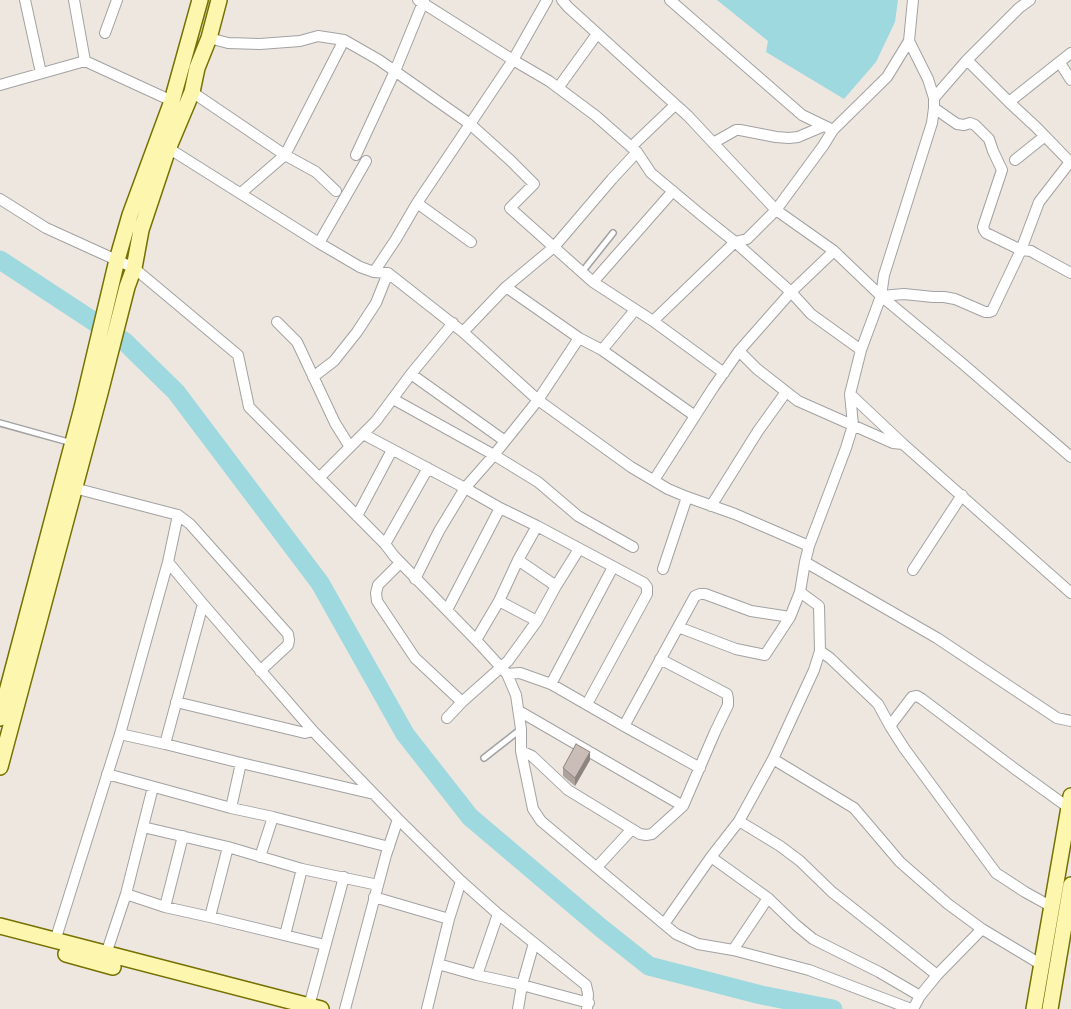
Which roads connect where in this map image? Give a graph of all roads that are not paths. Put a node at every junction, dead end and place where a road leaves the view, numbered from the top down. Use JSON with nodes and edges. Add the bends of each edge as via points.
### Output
{"nodes":[{"id":1,"x":25,"y":0,"type":"edge"},
{"id":2,"x":74,"y":0,"type":"edge"},
{"id":3,"x":117,"y":0,"type":"edge"},
{"id":4,"x":200,"y":0,"type":"edge"},
{"id":5,"x":218,"y":0,"type":"edge"},
{"id":6,"x":547,"y":0,"type":"edge"},
{"id":7,"x":562,"y":0,"type":"edge"},
{"id":8,"x":670,"y":0,"type":"edge"},
{"id":9,"x":913,"y":0,"type":"edge"},
{"id":10,"x":1030,"y":0,"type":"edge"},
{"id":11,"x":422,"y":1,"type":"edge"},
{"id":12,"x":105,"y":33,"type":"dead end"},
{"id":13,"x":597,"y":34,"type":"junction"},
{"id":14,"x":209,"y":38,"type":"junction"},
{"id":15,"x":344,"y":40,"type":"junction"},
{"id":16,"x":909,"y":41,"type":"junction"},
{"id":17,"x":1071,"y":53,"type":"edge"},
{"id":18,"x":512,"y":60,"type":"junction"},
{"id":19,"x":967,"y":60,"type":"junction"},
{"id":20,"x":85,"y":61,"type":"junction"},
{"id":21,"x":1060,"y":63,"type":"junction"},
{"id":22,"x":395,"y":71,"type":"junction"},
{"id":23,"x":41,"y":73,"type":"junction"},
{"id":24,"x":1071,"y":80,"type":"edge"},
{"id":25,"x":0,"y":84,"type":"edge"},
{"id":26,"x":558,"y":88,"type":"junction"},
{"id":27,"x":192,"y":92,"type":"junction"},
{"id":28,"x":172,"y":101,"type":"junction"},
{"id":29,"x":1009,"y":102,"type":"junction"},
{"id":30,"x":934,"y":103,"type":"junction"},
{"id":31,"x":676,"y":105,"type":"junction"},
{"id":32,"x":470,"y":124,"type":"junction"},
{"id":33,"x":828,"y":128,"type":"junction"},
{"id":34,"x":1045,"y":136,"type":"junction"},
{"id":35,"x":713,"y":143,"type":"junction"},
{"id":36,"x":163,"y":145,"type":"junction"},
{"id":37,"x":634,"y":150,"type":"junction"},
{"id":38,"x":285,"y":155,"type":"junction"},
{"id":39,"x":356,"y":155,"type":"dead end"},
{"id":40,"x":1015,"y":160,"type":"dead end"},
{"id":41,"x":366,"y":161,"type":"dead end"},
{"id":42,"x":1071,"y":163,"type":"edge"},
{"id":43,"x":336,"y":191,"type":"dead end"},
{"id":44,"x":673,"y":191,"type":"junction"},
{"id":45,"x":241,"y":194,"type":"junction"},
{"id":46,"x":0,"y":199,"type":"edge"},
{"id":47,"x":418,"y":202,"type":"junction"},
{"id":48,"x":776,"y":210,"type":"junction"},
{"id":49,"x":613,"y":233,"type":"dead end"},
{"id":50,"x":471,"y":242,"type":"dead end"},
{"id":51,"x":735,"y":242,"type":"junction"},
{"id":52,"x":319,"y":244,"type":"junction"},
{"id":53,"x":554,"y":247,"type":"junction"},
{"id":54,"x":1021,"y":250,"type":"junction"},
{"id":55,"x":834,"y":251,"type":"junction"},
{"id":56,"x":117,"y":260,"type":"junction"},
{"id":57,"x":134,"y":268,"type":"junction"},
{"id":58,"x":374,"y":272,"type":"junction"},
{"id":59,"x":582,"y":272,"type":"junction"},
{"id":60,"x":388,"y":273,"type":"junction"},
{"id":61,"x":1071,"y":273,"type":"edge"},
{"id":62,"x":593,"y":282,"type":"junction"},
{"id":63,"x":120,"y":285,"type":"junction"},
{"id":64,"x":506,"y":287,"type":"junction"},
{"id":65,"x":791,"y":292,"type":"junction"},
{"id":66,"x":880,"y":296,"type":"junction"},
{"id":67,"x":635,"y":310,"type":"junction"},
{"id":68,"x":653,"y":321,"type":"junction"},
{"id":69,"x":277,"y":322,"type":"dead end"},
{"id":70,"x":453,"y":323,"type":"junction"},
{"id":71,"x":463,"y":332,"type":"junction"},
{"id":72,"x":579,"y":338,"type":"junction"},
{"id":73,"x":602,"y":350,"type":"junction"},
{"id":74,"x":861,"y":350,"type":"junction"},
{"id":75,"x":739,"y":351,"type":"junction"},
{"id":76,"x":724,"y":373,"type":"junction"},
{"id":77,"x":411,"y":374,"type":"junction"},
{"id":78,"x":313,"y":377,"type":"junction"},
{"id":79,"x":786,"y":392,"type":"junction"},
{"id":80,"x":850,"y":394,"type":"junction"},
{"id":81,"x":393,"y":399,"type":"junction"},
{"id":82,"x":538,"y":400,"type":"junction"},
{"id":83,"x":695,"y":416,"type":"junction"},
{"id":84,"x":0,"y":423,"type":"edge"},
{"id":85,"x":853,"y":425,"type":"junction"},
{"id":86,"x":363,"y":434,"type":"junction"},
{"id":87,"x":505,"y":440,"type":"junction"},
{"id":88,"x":72,"y":443,"type":"junction"},
{"id":89,"x":903,"y":444,"type":"junction"},
{"id":90,"x":350,"y":447,"type":"junction"},
{"id":91,"x":392,"y":450,"type":"junction"},
{"id":92,"x":494,"y":455,"type":"junction"},
{"id":93,"x":1071,"y":457,"type":"edge"},
{"id":94,"x":428,"y":468,"type":"junction"},
{"id":95,"x":319,"y":478,"type":"junction"},
{"id":96,"x":654,"y":480,"type":"junction"},
{"id":97,"x":74,"y":488,"type":"junction"},
{"id":98,"x":465,"y":488,"type":"junction"},
{"id":99,"x":962,"y":495,"type":"junction"},
{"id":100,"x":687,"y":497,"type":"junction"},
{"id":101,"x":711,"y":506,"type":"junction"},
{"id":102,"x":500,"y":508,"type":"junction"},
{"id":103,"x":178,"y":515,"type":"junction"},
{"id":104,"x":357,"y":516,"type":"junction"},
{"id":105,"x":537,"y":526,"type":"junction"},
{"id":106,"x":385,"y":544,"type":"junction"},
{"id":107,"x":809,"y":546,"type":"junction"},
{"id":108,"x":633,"y":548,"type":"dead end"},
{"id":109,"x":579,"y":549,"type":"junction"},
{"id":110,"x":518,"y":560,"type":"junction"},
{"id":111,"x":168,"y":562,"type":"junction"},
{"id":112,"x":805,"y":562,"type":"junction"},
{"id":113,"x":400,"y":563,"type":"junction"},
{"id":114,"x":613,"y":567,"type":"junction"},
{"id":115,"x":663,"y":569,"type":"dead end"},
{"id":116,"x":913,"y":570,"type":"dead end"},
{"id":117,"x":415,"y":578,"type":"junction"},
{"id":118,"x":556,"y":586,"type":"junction"},
{"id":119,"x":800,"y":592,"type":"junction"},
{"id":120,"x":1071,"y":593,"type":"edge"},
{"id":121,"x":498,"y":601,"type":"junction"},
{"id":122,"x":203,"y":604,"type":"junction"},
{"id":123,"x":447,"y":610,"type":"junction"},
{"id":124,"x":790,"y":617,"type":"junction"},
{"id":125,"x":537,"y":621,"type":"junction"},
{"id":126,"x":678,"y":627,"type":"junction"},
{"id":127,"x":476,"y":640,"type":"junction"},
{"id":128,"x":820,"y":651,"type":"junction"},
{"id":129,"x":660,"y":659,"type":"junction"},
{"id":130,"x":260,"y":671,"type":"junction"},
{"id":131,"x":504,"y":671,"type":"junction"},
{"id":132,"x":551,"y":684,"type":"junction"},
{"id":133,"x":176,"y":702,"type":"junction"},
{"id":134,"x":462,"y":702,"type":"junction"},
{"id":135,"x":586,"y":704,"type":"junction"},
{"id":136,"x":518,"y":711,"type":"junction"},
{"id":137,"x":0,"y":718,"type":"edge"},
{"id":138,"x":447,"y":718,"type":"dead end"},
{"id":139,"x":1071,"y":721,"type":"edge"},
{"id":140,"x":624,"y":726,"type":"junction"},
{"id":141,"x":890,"y":726,"type":"junction"},
{"id":142,"x":521,"y":730,"type":"junction"},
{"id":143,"x":313,"y":731,"type":"junction"},
{"id":144,"x":120,"y":734,"type":"junction"},
{"id":145,"x":165,"y":744,"type":"junction"},
{"id":146,"x":522,"y":750,"type":"junction"},
{"id":147,"x":484,"y":758,"type":"dead end"},
{"id":148,"x":773,"y":759,"type":"junction"},
{"id":149,"x":241,"y":764,"type":"junction"},
{"id":150,"x":0,"y":767,"type":"edge"},
{"id":151,"x":700,"y":768,"type":"junction"},
{"id":152,"x":108,"y":774,"type":"junction"},
{"id":153,"x":153,"y":787,"type":"junction"},
{"id":154,"x":374,"y":794,"type":"junction"},
{"id":155,"x":1070,"y":802,"type":"edge"},
{"id":156,"x":683,"y":806,"type":"junction"},
{"id":157,"x":231,"y":808,"type":"junction"},
{"id":158,"x":273,"y":817,"type":"junction"},
{"id":159,"x":398,"y":819,"type":"junction"},
{"id":160,"x":739,"y":821,"type":"junction"},
{"id":161,"x":143,"y":827,"type":"junction"},
{"id":162,"x":632,"y":829,"type":"junction"},
{"id":163,"x":183,"y":836,"type":"junction"},
{"id":164,"x":228,"y":847,"type":"junction"},
{"id":165,"x":389,"y":847,"type":"junction"},
{"id":166,"x":260,"y":857,"type":"junction"},
{"id":167,"x":711,"y":857,"type":"junction"},
{"id":168,"x":597,"y":867,"type":"junction"},
{"id":169,"x":302,"y":869,"type":"junction"},
{"id":170,"x":344,"y":877,"type":"junction"},
{"id":171,"x":461,"y":881,"type":"junction"},
{"id":172,"x":378,"y":885,"type":"junction"},
{"id":173,"x":1071,"y":885,"type":"edge"},
{"id":174,"x":126,"y":894,"type":"junction"},
{"id":175,"x":374,"y":897,"type":"junction"},
{"id":176,"x":768,"y":898,"type":"junction"},
{"id":177,"x":1070,"y":905,"type":"edge"},
{"id":178,"x":1052,"y":906,"type":"junction"},
{"id":179,"x":165,"y":907,"type":"junction"},
{"id":180,"x":498,"y":914,"type":"junction"},
{"id":181,"x":210,"y":917,"type":"junction"},
{"id":182,"x":449,"y":919,"type":"junction"},
{"id":183,"x":664,"y":924,"type":"junction"},
{"id":184,"x":0,"y":926,"type":"edge"},
{"id":185,"x":982,"y":929,"type":"junction"},
{"id":186,"x":0,"y":935,"type":"edge"},
{"id":187,"x":286,"y":935,"type":"junction"},
{"id":188,"x":55,"y":941,"type":"junction"},
{"id":189,"x":534,"y":942,"type":"junction"},
{"id":190,"x":325,"y":946,"type":"junction"},
{"id":191,"x":733,"y":950,"type":"junction"},
{"id":192,"x":106,"y":954,"type":"junction"},
{"id":193,"x":438,"y":964,"type":"junction"},
{"id":194,"x":1042,"y":965,"type":"junction"},
{"id":195,"x":477,"y":975,"type":"junction"},
{"id":196,"x":936,"y":975,"type":"junction"},
{"id":197,"x":522,"y":985,"type":"junction"},
{"id":198,"x":920,"y":996,"type":"junction"},
{"id":199,"x":588,"y":1006,"type":"edge"},
{"id":200,"x":315,"y":1007,"type":"edge"},
{"id":201,"x":290,"y":1009,"type":"edge"},
{"id":202,"x":344,"y":1009,"type":"edge"},
{"id":203,"x":427,"y":1009,"type":"edge"},
{"id":204,"x":518,"y":1009,"type":"edge"},
{"id":205,"x":912,"y":1009,"type":"edge"},
{"id":206,"x":1034,"y":1009,"type":"edge"},
{"id":207,"x":1050,"y":1009,"type":"edge"}],
"edges":[{"from":1,"to":23,"type":"street"},
{"from":2,"to":20,"type":"street"},
{"from":3,"to":12,"type":"street"},
{"from":4,"to":28,"type":"street"},
{"from":5,"to":14,"type":"street"},
{"from":6,"to":18,"type":"street"},
{"from":7,"to":13,"type":"street"},
{"from":8,"to":33,"type":"street","via":[[802,114]]},
{"from":9,"to":16,"type":"street"},
{"from":10,"to":19,"type":"street"},
{"from":11,"to":18,"type":"street"},
{"from":11,"to":22,"type":"street"},
{"from":13,"to":26,"type":"street"},
{"from":13,"to":31,"type":"street"},
{"from":14,"to":15,"type":"street","via":[[228,43],[260,44],[318,36]]},
{"from":14,"to":27,"type":"street"},
{"from":15,"to":22,"type":"street"},
{"from":15,"to":38,"type":"street"},
{"from":16,"to":30,"type":"street","via":[[928,80]]},
{"from":16,"to":33,"type":"street","via":[[887,77]]},
{"from":17,"to":21,"type":"street"},
{"from":18,"to":26,"type":"street"},
{"from":18,"to":32,"type":"street"},
{"from":19,"to":29,"type":"street"},
{"from":19,"to":30,"type":"street"},
{"from":20,"to":23,"type":"street"},
{"from":20,"to":28,"type":"street"},
{"from":21,"to":24,"type":"street"},
{"from":21,"to":29,"type":"street"},
{"from":22,"to":32,"type":"street"},
{"from":22,"to":39,"type":"street"},
{"from":23,"to":25,"type":"street"},
{"from":26,"to":37,"type":"street"},
{"from":27,"to":36,"type":"street"},
{"from":27,"to":38,"type":"street"},
{"from":28,"to":36,"type":"street"},
{"from":29,"to":34,"type":"street"},
{"from":30,"to":54,"type":"street","via":[[958,124],[975,124],[989,139],[1002,170],[983,227],[986,233]]},
{"from":30,"to":66,"type":"street","via":[[932,123]]},
{"from":31,"to":35,"type":"street"},
{"from":31,"to":37,"type":"street"},
{"from":32,"to":47,"type":"street"},
{"from":32,"to":53,"type":"street","via":[[534,184],[510,208]]},
{"from":33,"to":35,"type":"street","via":[[789,138],[736,130]]},
{"from":33,"to":48,"type":"street","via":[[824,146]]},
{"from":34,"to":40,"type":"street"},
{"from":34,"to":42,"type":"street"},
{"from":35,"to":48,"type":"street"},
{"from":36,"to":45,"type":"street"},
{"from":36,"to":56,"type":"street","via":[[130,215]]},
{"from":36,"to":57,"type":"street"},
{"from":37,"to":44,"type":"street","via":[[651,173]]},
{"from":37,"to":53,"type":"street"},
{"from":38,"to":43,"type":"street","via":[[316,172]]},
{"from":38,"to":45,"type":"street"},
{"from":41,"to":52,"type":"street"},
{"from":42,"to":54,"type":"street","via":[[1039,202]]},
{"from":44,"to":51,"type":"street"},
{"from":44,"to":62,"type":"street"},
{"from":45,"to":52,"type":"street"},
{"from":46,"to":56,"type":"street","via":[[46,228]]},
{"from":47,"to":50,"type":"street"},
{"from":47,"to":58,"type":"street"},
{"from":48,"to":51,"type":"street","via":[[747,239]]},
{"from":48,"to":55,"type":"street"},
{"from":49,"to":59,"type":"lane"},
{"from":51,"to":65,"type":"street"},
{"from":51,"to":68,"type":"street"},
{"from":52,"to":58,"type":"street","via":[[360,268]]},
{"from":53,"to":59,"type":"street"},
{"from":53,"to":64,"type":"street"},
{"from":54,"to":61,"type":"street","via":[[1031,251]]},
{"from":54,"to":66,"type":"street","via":[[989,312],[950,298],[904,294]]},
{"from":55,"to":65,"type":"street"},
{"from":55,"to":66,"type":"street"},
{"from":56,"to":57,"type":"street"},
{"from":56,"to":63,"type":"street"},
{"from":57,"to":63,"type":"street"},
{"from":57,"to":95,"type":"street","via":[[238,355],[249,407]]},
{"from":58,"to":60,"type":"street"},
{"from":59,"to":62,"type":"street"},
{"from":60,"to":70,"type":"street"},
{"from":60,"to":78,"type":"street","via":[[376,303],[357,332],[334,361]]},
{"from":62,"to":67,"type":"street"},
{"from":63,"to":88,"type":"street"},
{"from":63,"to":97,"type":"street","via":[[100,393]]},
{"from":64,"to":71,"type":"street"},
{"from":64,"to":72,"type":"street"},
{"from":65,"to":74,"type":"street","via":[[811,314]]},
{"from":65,"to":75,"type":"street"},
{"from":66,"to":74,"type":"street"},
{"from":66,"to":93,"type":"street"},
{"from":67,"to":68,"type":"street"},
{"from":67,"to":73,"type":"street"},
{"from":68,"to":76,"type":"street"},
{"from":69,"to":78,"type":"street","via":[[296,342]]},
{"from":70,"to":71,"type":"street"},
{"from":70,"to":77,"type":"street"},
{"from":71,"to":82,"type":"street"},
{"from":72,"to":73,"type":"street"},
{"from":72,"to":82,"type":"street"},
{"from":73,"to":83,"type":"street"},
{"from":74,"to":80,"type":"street"},
{"from":75,"to":76,"type":"street"},
{"from":75,"to":79,"type":"street"},
{"from":76,"to":83,"type":"street"},
{"from":77,"to":81,"type":"street"},
{"from":77,"to":87,"type":"street"},
{"from":78,"to":90,"type":"street"},
{"from":79,"to":85,"type":"street"},
{"from":79,"to":101,"type":"street"},
{"from":80,"to":85,"type":"street"},
{"from":80,"to":89,"type":"street"},
{"from":81,"to":86,"type":"street"},
{"from":81,"to":92,"type":"street"},
{"from":82,"to":87,"type":"street"},
{"from":82,"to":96,"type":"street"},
{"from":83,"to":96,"type":"street"},
{"from":84,"to":88,"type":"lane"},
{"from":85,"to":89,"type":"street"},
{"from":85,"to":107,"type":"street"},
{"from":86,"to":90,"type":"street"},
{"from":86,"to":91,"type":"street"},
{"from":87,"to":92,"type":"street"},
{"from":88,"to":137,"type":"street"},
{"from":89,"to":99,"type":"street"},
{"from":90,"to":95,"type":"street"},
{"from":91,"to":94,"type":"street"},
{"from":91,"to":104,"type":"street"},
{"from":92,"to":98,"type":"street"},
{"from":92,"to":108,"type":"street","via":[[538,482],[578,516]]},
{"from":94,"to":98,"type":"street"},
{"from":94,"to":106,"type":"street"},
{"from":95,"to":104,"type":"street"},
{"from":96,"to":100,"type":"street"},
{"from":97,"to":103,"type":"street"},
{"from":97,"to":150,"type":"street"},
{"from":98,"to":102,"type":"street"},
{"from":98,"to":117,"type":"street"},
{"from":99,"to":116,"type":"street"},
{"from":99,"to":120,"type":"street"},
{"from":100,"to":101,"type":"street"},
{"from":100,"to":115,"type":"street"},
{"from":101,"to":107,"type":"street"},
{"from":102,"to":105,"type":"street"},
{"from":102,"to":123,"type":"street"},
{"from":103,"to":111,"type":"street"},
{"from":103,"to":130,"type":"street","via":[[190,524],[288,634],[288,645]]},
{"from":104,"to":106,"type":"street"},
{"from":105,"to":109,"type":"street"},
{"from":105,"to":110,"type":"street"},
{"from":106,"to":113,"type":"street"},
{"from":107,"to":112,"type":"street"},
{"from":109,"to":114,"type":"street"},
{"from":109,"to":118,"type":"street"},
{"from":110,"to":118,"type":"street"},
{"from":110,"to":121,"type":"street"},
{"from":111,"to":122,"type":"street"},
{"from":111,"to":144,"type":"street"},
{"from":112,"to":119,"type":"street"},
{"from":112,"to":139,"type":"street","via":[[937,638],[1057,718]]},
{"from":113,"to":117,"type":"street"},
{"from":113,"to":134,"type":"street","via":[[378,586],[377,601],[415,658]]},
{"from":114,"to":132,"type":"street"},
{"from":114,"to":135,"type":"street","via":[[644,583],[646,594]]},
{"from":117,"to":123,"type":"street"},
{"from":118,"to":125,"type":"street"},
{"from":119,"to":124,"type":"street"},
{"from":119,"to":128,"type":"street","via":[[819,606]]},
{"from":121,"to":125,"type":"street"},
{"from":121,"to":127,"type":"street"},
{"from":122,"to":130,"type":"street"},
{"from":122,"to":133,"type":"street"},
{"from":123,"to":127,"type":"street"},
{"from":124,"to":126,"type":"street","via":[[752,610],[700,594],[694,596]]},
{"from":124,"to":126,"type":"street","via":[[765,654],[736,649]]},
{"from":125,"to":131,"type":"street"},
{"from":126,"to":129,"type":"street"},
{"from":127,"to":131,"type":"street"},
{"from":128,"to":141,"type":"street","via":[[878,704]]},
{"from":128,"to":148,"type":"street"},
{"from":129,"to":140,"type":"street"},
{"from":129,"to":151,"type":"street","via":[[727,694],[728,706]]},
{"from":130,"to":143,"type":"street"},
{"from":131,"to":132,"type":"street"},
{"from":131,"to":134,"type":"street"},
{"from":131,"to":136,"type":"street","via":[[516,695]]},
{"from":132,"to":135,"type":"street"},
{"from":133,"to":143,"type":"street","via":[[306,733]]},
{"from":133,"to":145,"type":"street"},
{"from":134,"to":138,"type":"street"},
{"from":135,"to":140,"type":"street"},
{"from":136,"to":142,"type":"street"},
{"from":136,"to":156,"type":"street"},
{"from":140,"to":151,"type":"street"},
{"from":141,"to":155,"type":"street","via":[[912,697],[917,696],[1015,769]]},
{"from":141,"to":178,"type":"street","via":[[996,873]]},
{"from":142,"to":146,"type":"street"},
{"from":142,"to":147,"type":"lane"},
{"from":143,"to":154,"type":"street"},
{"from":144,"to":145,"type":"street"},
{"from":144,"to":152,"type":"street"},
{"from":145,"to":149,"type":"street"},
{"from":146,"to":162,"type":"street","via":[[568,790]]},
{"from":146,"to":168,"type":"street","via":[[533,809],[541,821]]},
{"from":148,"to":160,"type":"street"},
{"from":148,"to":185,"type":"street","via":[[854,808],[900,862]]},
{"from":149,"to":154,"type":"street"},
{"from":149,"to":157,"type":"street"},
{"from":151,"to":156,"type":"street"},
{"from":152,"to":153,"type":"street"},
{"from":152,"to":188,"type":"street"},
{"from":153,"to":157,"type":"street"},
{"from":153,"to":161,"type":"street"},
{"from":154,"to":159,"type":"street"},
{"from":155,"to":178,"type":"street"},
{"from":156,"to":162,"type":"street","via":[[652,834],[640,834]]},
{"from":157,"to":158,"type":"street"},
{"from":158,"to":165,"type":"street"},
{"from":158,"to":166,"type":"street"},
{"from":159,"to":165,"type":"street"},
{"from":159,"to":171,"type":"street"},
{"from":160,"to":167,"type":"street"},
{"from":160,"to":196,"type":"street","via":[[800,861],[832,892]]},
{"from":161,"to":163,"type":"street"},
{"from":161,"to":174,"type":"street"},
{"from":162,"to":168,"type":"street"},
{"from":163,"to":164,"type":"street"},
{"from":163,"to":179,"type":"street"},
{"from":164,"to":166,"type":"street"},
{"from":164,"to":181,"type":"street"},
{"from":165,"to":172,"type":"street"},
{"from":166,"to":169,"type":"street"},
{"from":167,"to":176,"type":"street"},
{"from":167,"to":183,"type":"street"},
{"from":168,"to":183,"type":"street"},
{"from":169,"to":170,"type":"street"},
{"from":169,"to":187,"type":"street"},
{"from":170,"to":172,"type":"street"},
{"from":170,"to":190,"type":"street"},
{"from":171,"to":180,"type":"street"},
{"from":171,"to":182,"type":"street"},
{"from":172,"to":175,"type":"street"},
{"from":173,"to":177,"type":"street"},
{"from":174,"to":179,"type":"street"},
{"from":174,"to":192,"type":"street"},
{"from":175,"to":182,"type":"street"},
{"from":175,"to":202,"type":"street"},
{"from":176,"to":191,"type":"street"},
{"from":176,"to":198,"type":"street","via":[[813,938]]},
{"from":177,"to":207,"type":"street"},
{"from":178,"to":194,"type":"street"},
{"from":179,"to":181,"type":"street"},
{"from":180,"to":189,"type":"street"},
{"from":180,"to":195,"type":"street"},
{"from":181,"to":187,"type":"street"},
{"from":182,"to":193,"type":"street"},
{"from":183,"to":191,"type":"street","via":[[676,934],[698,944]]},
{"from":184,"to":188,"type":"street"},
{"from":185,"to":194,"type":"street"},
{"from":185,"to":196,"type":"street"},
{"from":186,"to":201,"type":"street","via":[[195,988]]},
{"from":187,"to":190,"type":"street"},
{"from":188,"to":192,"type":"street"},
{"from":189,"to":197,"type":"street"},
{"from":189,"to":199,"type":"street","via":[[586,986]]},
{"from":190,"to":200,"type":"street"},
{"from":191,"to":205,"type":"street","via":[[809,970]]},
{"from":192,"to":200,"type":"street"},
{"from":193,"to":195,"type":"street"},
{"from":193,"to":203,"type":"street"},
{"from":194,"to":206,"type":"street"},
{"from":195,"to":197,"type":"street"},
{"from":196,"to":198,"type":"street"},
{"from":197,"to":199,"type":"street"},
{"from":197,"to":204,"type":"street"},
{"from":198,"to":205,"type":"street"}]}
